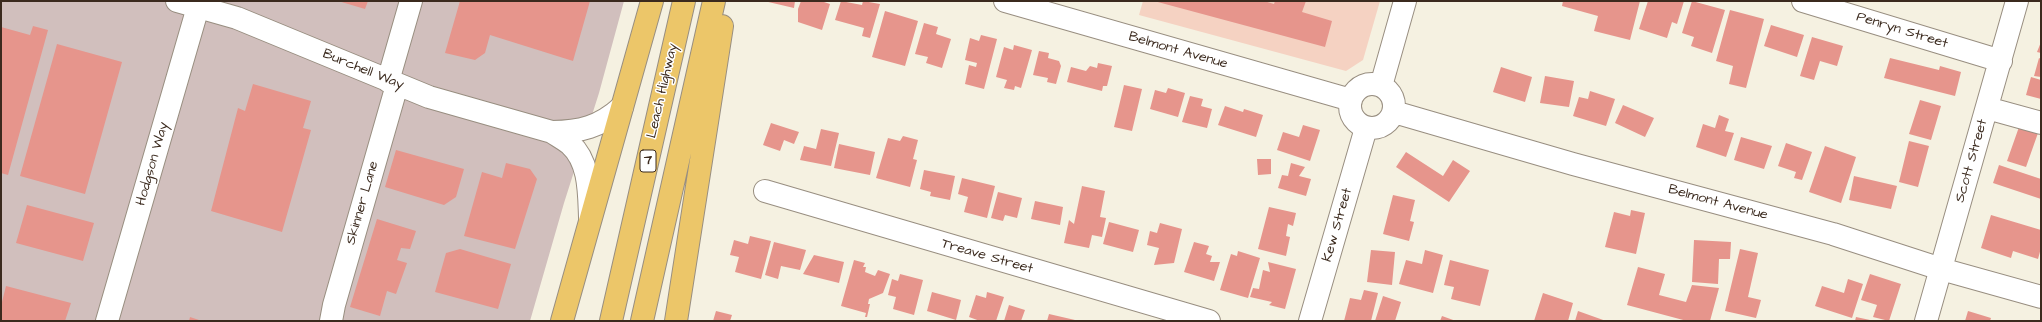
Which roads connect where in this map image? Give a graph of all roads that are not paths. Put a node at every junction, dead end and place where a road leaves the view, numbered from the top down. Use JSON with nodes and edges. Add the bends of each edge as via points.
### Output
{"nodes":[{"id":1,"x":177,"y":1,"type":"edge"},
{"id":2,"x":411,"y":1,"type":"edge"},
{"id":3,"x":652,"y":1,"type":"edge"},
{"id":4,"x":684,"y":1,"type":"edge"},
{"id":5,"x":714,"y":1,"type":"edge"},
{"id":6,"x":726,"y":1,"type":"edge"},
{"id":7,"x":1005,"y":1,"type":"edge"},
{"id":8,"x":1405,"y":1,"type":"edge"},
{"id":9,"x":1803,"y":1,"type":"edge"},
{"id":10,"x":2017,"y":1,"type":"edge"},
{"id":11,"x":198,"y":7,"type":"junction"},
{"id":12,"x":2001,"y":61,"type":"junction"},
{"id":13,"x":392,"y":83,"type":"junction"},
{"id":14,"x":1381,"y":86,"type":"junction"},
{"id":15,"x":1351,"y":100,"type":"junction"},
{"id":16,"x":622,"y":107,"type":"junction"},
{"id":17,"x":1987,"y":108,"type":"junction"},
{"id":18,"x":1394,"y":112,"type":"junction"},
{"id":19,"x":2041,"y":123,"type":"edge"},
{"id":20,"x":1366,"y":128,"type":"junction"},
{"id":21,"x":552,"y":132,"type":"junction"},
{"id":22,"x":765,"y":191,"type":"dead end"},
{"id":23,"x":590,"y":220,"type":"junction"},
{"id":24,"x":1941,"y":269,"type":"junction"},
{"id":25,"x":2041,"y":297,"type":"edge"},
{"id":26,"x":108,"y":321,"type":"edge"},
{"id":27,"x":331,"y":321,"type":"edge"},
{"id":28,"x":562,"y":321,"type":"edge"},
{"id":29,"x":611,"y":321,"type":"edge"},
{"id":30,"x":642,"y":321,"type":"edge"},
{"id":31,"x":676,"y":321,"type":"edge"},
{"id":32,"x":1208,"y":321,"type":"edge"},
{"id":33,"x":1310,"y":321,"type":"edge"},
{"id":34,"x":1926,"y":321,"type":"edge"}],
"edges":[{"from":1,"to":11,"type":"street","name":"Burchell Way"},
{"from":2,"to":13,"type":"street","name":"Skinner Lane"},
{"from":3,"to":16,"type":"highway"},
{"from":4,"to":29,"type":"highway","name":"Leach Highway","number":"7"},
{"from":5,"to":30,"type":"highway","number":"7"},
{"from":6,"to":31,"type":"highway"},
{"from":7,"to":15,"type":"street","name":"Belmont Avenue"},
{"from":8,"to":14,"type":"street"},
{"from":9,"to":12,"type":"street","name":"Penryn Street"},
{"from":10,"to":12,"type":"street","name":"Scott Street"},
{"from":11,"to":13,"type":"street","name":"Burchell Way","via":[[237,18]]},
{"from":11,"to":26,"type":"street","name":"Hodgson Way"},
{"from":12,"to":17,"type":"street","name":"Scott Street"},
{"from":13,"to":21,"type":"street","name":"Burchell Way","via":[[429,97]]},
{"from":13,"to":27,"type":"street","name":"Skinner Lane"},
{"from":14,"to":15,"type":"street","via":[[1366,85],[1359,88]]},
{"from":14,"to":18,"type":"street","via":[[1391,94]]},
{"from":15,"to":20,"type":"street","via":[[1350,107],[1355,120]]},
{"from":16,"to":21,"type":"street","name":"Burchell Way","via":[[594,127]]},
{"from":16,"to":23,"type":"highway"},
{"from":17,"to":19,"type":"street"},
{"from":17,"to":24,"type":"street","name":"Scott Street"},
{"from":18,"to":20,"type":"street","via":[[1386,124]]},
{"from":18,"to":24,"type":"street","name":"Belmont Avenue","via":[[1573,164],[1833,234]]},
{"from":20,"to":33,"type":"street","name":"Kew Street"},
{"from":21,"to":23,"type":"street","name":"Burchell Way","via":[[570,144],[581,159],[588,181]]},
{"from":22,"to":32,"type":"street","name":"Treave Street"},
{"from":23,"to":28,"type":"highway"},
{"from":24,"to":25,"type":"street","name":"Belmont Avenue"},
{"from":24,"to":34,"type":"street","name":"Scott Street"}]}
